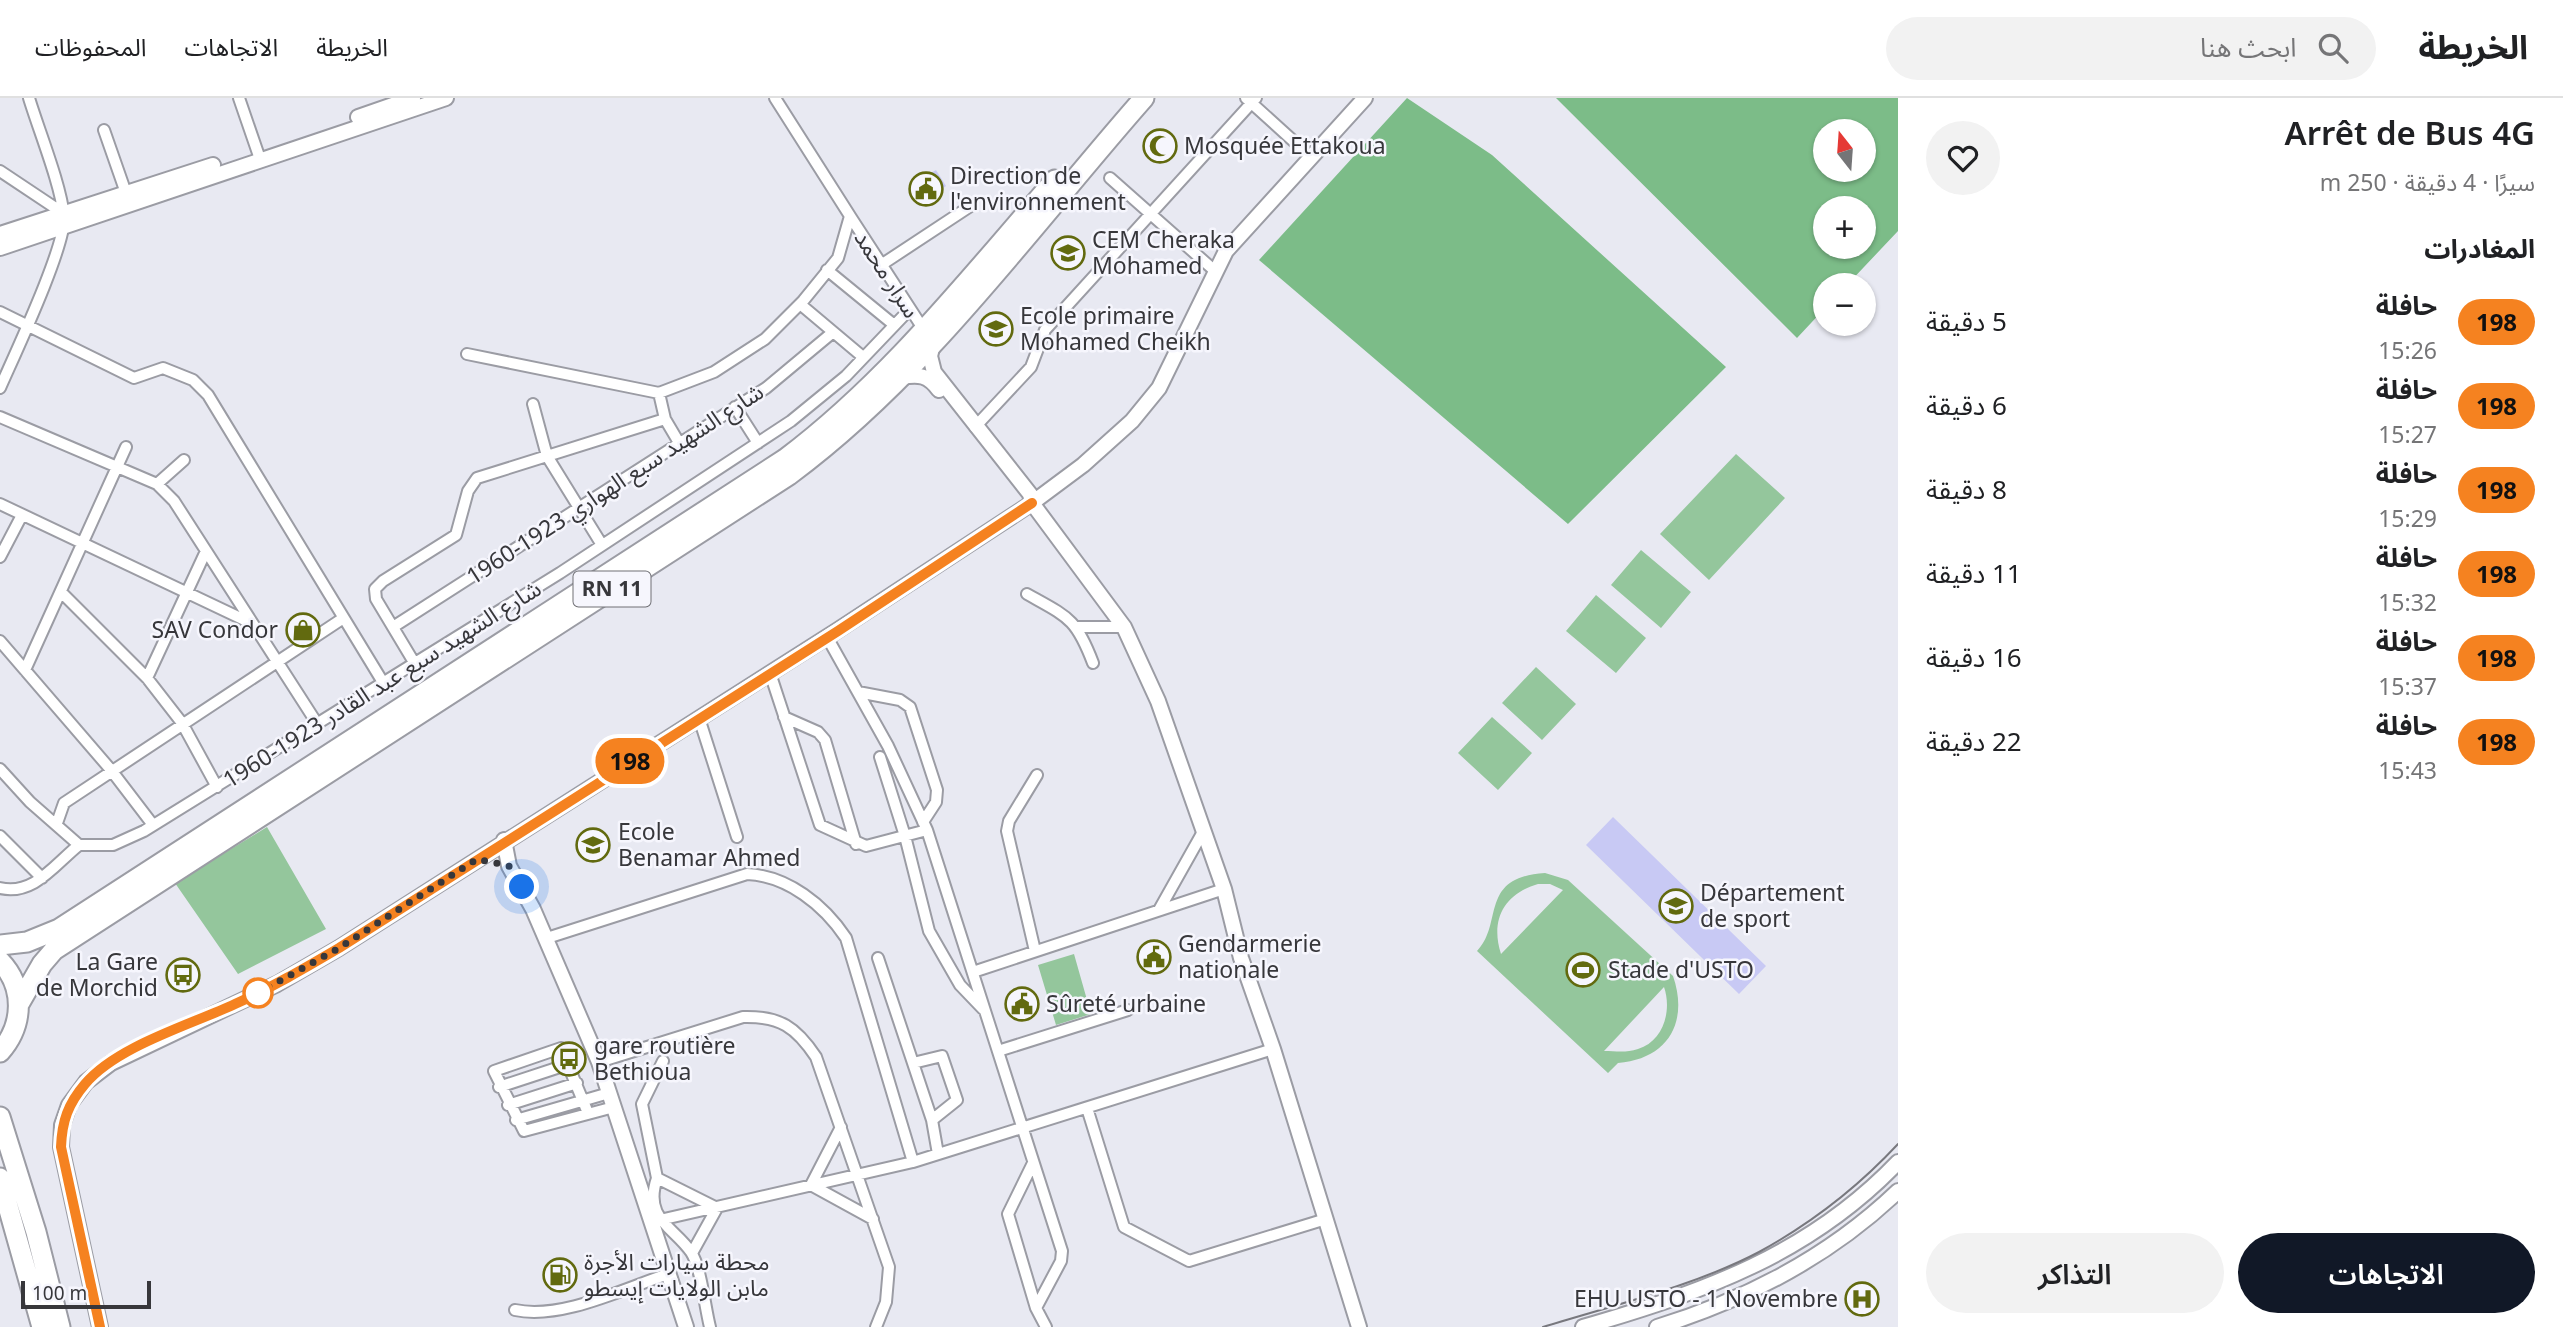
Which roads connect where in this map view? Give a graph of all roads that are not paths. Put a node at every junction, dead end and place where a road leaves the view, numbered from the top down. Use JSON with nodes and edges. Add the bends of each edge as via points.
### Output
{"nodes":[{"id":1,"x":29,"y":98,"type":"edge"},
{"id":2,"x":239,"y":98,"type":"edge"},
{"id":3,"x":413,"y":98,"type":"edge"},
{"id":4,"x":446,"y":98,"type":"edge"},
{"id":5,"x":775,"y":98,"type":"edge"},
{"id":6,"x":1128,"y":98,"type":"edge"},
{"id":7,"x":1144,"y":98,"type":"edge"},
{"id":8,"x":1364,"y":98,"type":"edge"},
{"id":9,"x":1251,"y":100,"type":"edge"},
{"id":10,"x":104,"y":130,"type":"dead end"},
{"id":11,"x":258,"y":155,"type":"junction"},
{"id":12,"x":1311,"y":156,"type":"junction"},
{"id":13,"x":0,"y":171,"type":"edge"},
{"id":14,"x":1110,"y":178,"type":"dead end"},
{"id":15,"x":126,"y":193,"type":"junction"},
{"id":16,"x":972,"y":205,"type":"dead end"},
{"id":17,"x":1151,"y":214,"type":"junction"},
{"id":18,"x":850,"y":216,"type":"junction"},
{"id":19,"x":63,"y":220,"type":"junction"},
{"id":20,"x":0,"y":234,"type":"edge"},
{"id":21,"x":0,"y":248,"type":"edge"},
{"id":22,"x":881,"y":265,"type":"junction"},
{"id":23,"x":827,"y":270,"type":"junction"},
{"id":24,"x":1215,"y":271,"type":"junction"},
{"id":25,"x":800,"y":304,"type":"junction"},
{"id":26,"x":910,"y":309,"type":"junction"},
{"id":27,"x":0,"y":312,"type":"edge"},
{"id":28,"x":893,"y":324,"type":"junction"},
{"id":29,"x":28,"y":325,"type":"junction"},
{"id":30,"x":832,"y":333,"type":"junction"},
{"id":31,"x":929,"y":336,"type":"junction"},
{"id":32,"x":467,"y":354,"type":"dead end"},
{"id":33,"x":863,"y":357,"type":"junction"},
{"id":34,"x":902,"y":377,"type":"junction"},
{"id":35,"x":0,"y":388,"type":"edge"},
{"id":36,"x":659,"y":393,"type":"junction"},
{"id":37,"x":533,"y":404,"type":"dead end"},
{"id":38,"x":735,"y":407,"type":"junction"},
{"id":39,"x":0,"y":417,"type":"edge"},
{"id":40,"x":665,"y":419,"type":"junction"},
{"id":41,"x":973,"y":429,"type":"junction"},
{"id":42,"x":678,"y":441,"type":"junction"},
{"id":43,"x":758,"y":443,"type":"junction"},
{"id":44,"x":126,"y":447,"type":"dead end"},
{"id":45,"x":547,"y":456,"type":"junction"},
{"id":46,"x":184,"y":460,"type":"dead end"},
{"id":47,"x":120,"y":466,"type":"junction"},
{"id":48,"x":157,"y":484,"type":"junction"},
{"id":49,"x":1032,"y":503,"type":"junction"},
{"id":50,"x":0,"y":504,"type":"edge"},
{"id":51,"x":577,"y":507,"type":"junction"},
{"id":52,"x":22,"y":515,"type":"junction"},
{"id":53,"x":83,"y":545,"type":"junction"},
{"id":54,"x":602,"y":545,"type":"junction"},
{"id":55,"x":206,"y":551,"type":"junction"},
{"id":56,"x":0,"y":557,"type":"edge"},
{"id":57,"x":61,"y":592,"type":"junction"},
{"id":58,"x":186,"y":593,"type":"junction"},
{"id":59,"x":1027,"y":594,"type":"dead end"},
{"id":60,"x":342,"y":619,"type":"junction"},
{"id":61,"x":253,"y":624,"type":"junction"},
{"id":62,"x":393,"y":627,"type":"junction"},
{"id":63,"x":1078,"y":627,"type":"junction"},
{"id":64,"x":1124,"y":627,"type":"junction"},
{"id":65,"x":827,"y":638,"type":"junction"},
{"id":66,"x":0,"y":641,"type":"edge"},
{"id":67,"x":277,"y":662,"type":"junction"},
{"id":68,"x":1093,"y":663,"type":"dead end"},
{"id":69,"x":415,"y":664,"type":"junction"},
{"id":70,"x":25,"y":670,"type":"junction"},
{"id":71,"x":770,"y":673,"type":"junction"},
{"id":72,"x":146,"y":678,"type":"junction"},
{"id":73,"x":384,"y":684,"type":"junction"},
{"id":74,"x":858,"y":692,"type":"junction"},
{"id":75,"x":785,"y":717,"type":"junction"},
{"id":76,"x":699,"y":718,"type":"junction"},
{"id":77,"x":182,"y":723,"type":"junction"},
{"id":78,"x":318,"y":725,"type":"junction"},
{"id":79,"x":880,"y":757,"type":"dead end"},
{"id":80,"x":0,"y":769,"type":"edge"},
{"id":81,"x":111,"y":770,"type":"junction"},
{"id":82,"x":1037,"y":775,"type":"dead end"},
{"id":83,"x":217,"y":787,"type":"junction"},
{"id":84,"x":57,"y":823,"type":"junction"},
{"id":85,"x":153,"y":825,"type":"junction"},
{"id":86,"x":925,"y":826,"type":"junction"},
{"id":87,"x":1204,"y":830,"type":"junction"},
{"id":88,"x":0,"y":836,"type":"edge"},
{"id":89,"x":905,"y":836,"type":"junction"},
{"id":90,"x":737,"y":837,"type":"dead end"},
{"id":91,"x":504,"y":840,"type":"junction"},
{"id":92,"x":856,"y":844,"type":"junction"},
{"id":93,"x":79,"y":845,"type":"junction"},
{"id":94,"x":477,"y":859,"type":"junction"},
{"id":95,"x":509,"y":866,"type":"junction"},
{"id":96,"x":42,"y":878,"type":"junction"},
{"id":97,"x":0,"y":888,"type":"edge"},
{"id":98,"x":1224,"y":890,"type":"junction"},
{"id":99,"x":1158,"y":910,"type":"junction"},
{"id":100,"x":547,"y":938,"type":"junction"},
{"id":101,"x":0,"y":945,"type":"edge"},
{"id":102,"x":1035,"y":951,"type":"junction"},
{"id":103,"x":878,"y":958,"type":"dead end"},
{"id":104,"x":0,"y":961,"type":"edge"},
{"id":105,"x":973,"y":972,"type":"junction"},
{"id":106,"x":19,"y":1004,"type":"junction"},
{"id":107,"x":1128,"y":1010,"type":"dead end"},
{"id":108,"x":985,"y":1011,"type":"junction"},
{"id":109,"x":1273,"y":1049,"type":"junction"},
{"id":110,"x":998,"y":1051,"type":"junction"},
{"id":111,"x":2,"y":1053,"type":"edge"},
{"id":112,"x":599,"y":1062,"type":"junction"},
{"id":113,"x":663,"y":1062,"type":"dead end"},
{"id":114,"x":914,"y":1063,"type":"junction"},
{"id":115,"x":569,"y":1065,"type":"junction"},
{"id":116,"x":577,"y":1083,"type":"junction"},
{"id":117,"x":499,"y":1087,"type":"junction"},
{"id":118,"x":609,"y":1093,"type":"junction"},
{"id":119,"x":583,"y":1099,"type":"junction"},
{"id":120,"x":508,"y":1105,"type":"junction"},
{"id":121,"x":614,"y":1108,"type":"junction"},
{"id":122,"x":1087,"y":1108,"type":"junction"},
{"id":123,"x":588,"y":1113,"type":"junction"},
{"id":124,"x":0,"y":1117,"type":"edge"},
{"id":125,"x":516,"y":1120,"type":"junction"},
{"id":126,"x":932,"y":1121,"type":"junction"},
{"id":127,"x":841,"y":1127,"type":"junction"},
{"id":128,"x":1022,"y":1128,"type":"junction"},
{"id":129,"x":938,"y":1154,"type":"junction"},
{"id":130,"x":913,"y":1162,"type":"junction"},
{"id":131,"x":1898,"y":1162,"type":"edge"},
{"id":132,"x":1033,"y":1163,"type":"junction"},
{"id":133,"x":858,"y":1174,"type":"junction"},
{"id":134,"x":0,"y":1178,"type":"edge"},
{"id":135,"x":657,"y":1178,"type":"junction"},
{"id":136,"x":811,"y":1185,"type":"junction"},
{"id":137,"x":1898,"y":1191,"type":"edge"},
{"id":138,"x":717,"y":1208,"type":"junction"},
{"id":139,"x":873,"y":1219,"type":"junction"},
{"id":140,"x":1326,"y":1219,"type":"junction"},
{"id":141,"x":655,"y":1221,"type":"junction"},
{"id":142,"x":692,"y":1253,"type":"junction"},
{"id":143,"x":668,"y":1274,"type":"junction"},
{"id":144,"x":1036,"y":1308,"type":"junction"},
{"id":145,"x":515,"y":1310,"type":"dead end"},
{"id":146,"x":42,"y":1327,"type":"edge"},
{"id":147,"x":60,"y":1327,"type":"edge"},
{"id":148,"x":100,"y":1327,"type":"edge"},
{"id":149,"x":686,"y":1327,"type":"edge"},
{"id":150,"x":710,"y":1327,"type":"edge"},
{"id":151,"x":876,"y":1327,"type":"edge"},
{"id":152,"x":1046,"y":1327,"type":"edge"},
{"id":153,"x":1359,"y":1327,"type":"edge"},
{"id":154,"x":1583,"y":1327,"type":"edge"},
{"id":155,"x":1657,"y":1327,"type":"edge"}],
"edges":[{"from":1,"to":19,"type":"street"},
{"from":2,"to":11,"type":"street"},
{"from":3,"to":11,"type":"main road"},
{"from":4,"to":11,"type":"main road"},
{"from":5,"to":18,"type":"street"},
{"from":6,"to":31,"type":"highway","number":"RN 11"},
{"from":7,"to":31,"type":"highway","number":"RN 11"},
{"from":8,"to":12,"type":"main road"},
{"from":9,"to":12,"type":"street"},
{"from":9,"to":17,"type":"street"},
{"from":10,"to":15,"type":"street"},
{"from":11,"to":15,"type":"main road"},
{"from":11,"to":19,"type":"main road"},
{"from":12,"to":24,"type":"main road","via":[[1238,235]]},
{"from":13,"to":19,"type":"street"},
{"from":14,"to":17,"type":"street"},
{"from":15,"to":19,"type":"main road"},
{"from":16,"to":22,"type":"street"},
{"from":17,"to":24,"type":"street"},
{"from":17,"to":41,"type":"street","via":[[1045,330],[1031,367]]},
{"from":18,"to":22,"type":"street","name":"سرار محمد"},
{"from":18,"to":23,"type":"street","name":"سرار محمد","via":[[838,258]]},
{"from":19,"to":20,"type":"main road"},
{"from":19,"to":21,"type":"main road"},
{"from":19,"to":29,"type":"street"},
{"from":22,"to":26,"type":"street","name":"سرار محمد"},
{"from":23,"to":25,"type":"street","name":"سرار محمد"},
{"from":23,"to":28,"type":"street"},
{"from":24,"to":49,"type":"main road","via":[[1170,368],[1148,402],[1083,465]]},
{"from":25,"to":30,"type":"street"},
{"from":25,"to":36,"type":"street","name":"سرار محمد","via":[[765,338],[714,372]]},
{"from":26,"to":28,"type":"street","name":"شارع الشهيد سبع عبد القادر 1923-1960"},
{"from":26,"to":31,"type":"street","name":"سرار محمد"},
{"from":27,"to":29,"type":"street"},
{"from":28,"to":33,"type":"street","name":"شارع الشهيد سبع عبد القادر 1923-1960"},
{"from":29,"to":35,"type":"street"},
{"from":29,"to":60,"type":"street","via":[[134,379],[163,368],[193,380],[208,396]]},
{"from":30,"to":33,"type":"street"},
{"from":30,"to":38,"type":"street","name":"شارع الشهيد سبع الهواري 1923-1960"},
{"from":31,"to":34,"type":"highway","number":"RN 11"},
{"from":31,"to":41,"type":"main road","via":[[934,372]]},
{"from":31,"to":101,"type":"highway","number":"RN 11","via":[[785,459],[59,929],[27,942]]},
{"from":32,"to":36,"type":"street"},
{"from":33,"to":43,"type":"street","name":"شارع الشهيد سبع عبد القادر 1923-1960","via":[[828,391]]},
{"from":34,"to":41,"type":"main road","via":[[917,374],[931,380]]},
{"from":34,"to":106,"type":"highway","number":"RN 11","via":[[851,427],[789,475],[54,950]]},
{"from":36,"to":40,"type":"street"},
{"from":37,"to":45,"type":"street"},
{"from":38,"to":42,"type":"street","name":"شارع الشهيد سبع الهواري 1923-1960"},
{"from":38,"to":43,"type":"street"},
{"from":39,"to":47,"type":"street"},
{"from":40,"to":42,"type":"street"},
{"from":40,"to":45,"type":"street"},
{"from":41,"to":49,"type":"main road","via":[[1021,499]]},
{"from":42,"to":51,"type":"street","name":"شارع الشهيد سبع الهواري 1923-1960"},
{"from":43,"to":54,"type":"street","name":"شارع الشهيد سبع عبد القادر 1923-1960"},
{"from":44,"to":47,"type":"street"},
{"from":45,"to":51,"type":"street"},
{"from":45,"to":62,"type":"street","via":[[477,478],[468,491],[456,535],[383,580],[375,590],[376,599]]},
{"from":46,"to":48,"type":"street"},
{"from":47,"to":48,"type":"street"},
{"from":47,"to":53,"type":"street"},
{"from":48,"to":55,"type":"street","via":[[174,501]]},
{"from":49,"to":64,"type":"main road"},
{"from":49,"to":65,"type":"main road"},
{"from":50,"to":52,"type":"street"},
{"from":51,"to":54,"type":"street"},
{"from":51,"to":62,"type":"street","name":"شارع الشهيد سبع الهواري 1923-1960"},
{"from":52,"to":53,"type":"street"},
{"from":52,"to":56,"type":"street"},
{"from":53,"to":57,"type":"street"},
{"from":53,"to":58,"type":"street"},
{"from":54,"to":69,"type":"street","name":"شارع الشهيد سبع عبد القادر 1923-1960"},
{"from":55,"to":58,"type":"street"},
{"from":55,"to":61,"type":"street"},
{"from":57,"to":70,"type":"street"},
{"from":57,"to":72,"type":"street"},
{"from":58,"to":61,"type":"street"},
{"from":58,"to":72,"type":"street"},
{"from":59,"to":63,"type":"street","via":[[1066,615]]},
{"from":60,"to":67,"type":"street"},
{"from":60,"to":73,"type":"street"},
{"from":61,"to":67,"type":"street"},
{"from":62,"to":69,"type":"street"},
{"from":63,"to":64,"type":"street"},
{"from":63,"to":68,"type":"street"},
{"from":64,"to":87,"type":"main road","via":[[1158,701]]},
{"from":65,"to":71,"type":"main road"},
{"from":65,"to":74,"type":"street"},
{"from":66,"to":70,"type":"street"},
{"from":67,"to":77,"type":"street"},
{"from":67,"to":78,"type":"street"},
{"from":69,"to":73,"type":"street","name":"شارع الشهيد سبع عبد القادر 1923-1960"},
{"from":70,"to":81,"type":"street"},
{"from":71,"to":75,"type":"street"},
{"from":71,"to":76,"type":"main road"},
{"from":72,"to":77,"type":"street"},
{"from":73,"to":78,"type":"street","name":"شارع الشهيد سبع عبد القادر 1923-1960"},
{"from":74,"to":86,"type":"street","via":[[900,768]]},
{"from":74,"to":86,"type":"street","via":[[900,700],[913,712],[937,790]]},
{"from":75,"to":92,"type":"street","via":[[817,822]]},
{"from":75,"to":92,"type":"street","via":[[825,740]]},
{"from":76,"to":90,"type":"street"},
{"from":76,"to":91,"type":"main road"},
{"from":77,"to":81,"type":"street"},
{"from":77,"to":83,"type":"street"},
{"from":78,"to":83,"type":"street","name":"شارع الشهيد سبع عبد القادر 1923-1960"},
{"from":79,"to":89,"type":"street"},
{"from":80,"to":84,"type":"street"},
{"from":81,"to":84,"type":"street","via":[[64,803]]},
{"from":81,"to":85,"type":"street"},
{"from":82,"to":102,"type":"street","via":[[1007,831]]},
{"from":83,"to":85,"type":"street","name":"شارع الشهيد سبع عبد القادر 1923-1960"},
{"from":84,"to":93,"type":"street","via":[[64,835]]},
{"from":85,"to":93,"type":"street","name":"شارع الشهيد سبع عبد القادر 1923-1960","via":[[113,845]]},
{"from":86,"to":89,"type":"street"},
{"from":86,"to":105,"type":"street"},
{"from":87,"to":98,"type":"main road"},
{"from":87,"to":99,"type":"street"},
{"from":88,"to":96,"type":"street"},
{"from":89,"to":92,"type":"street","via":[[866,846]]},
{"from":89,"to":108,"type":"street","via":[[934,944],[960,985]]},
{"from":91,"to":94,"type":"main road"},
{"from":91,"to":95,"type":"main road"},
{"from":93,"to":96,"type":"street"},
{"from":94,"to":95,"type":"main road"},
{"from":94,"to":148,"type":"main road","via":[[308,966],[237,1004],[136,1048],[86,1082],[69,1105],[61,1147]]},
{"from":95,"to":100,"type":"main road"},
{"from":96,"to":97,"type":"street","via":[[19,891]]},
{"from":98,"to":99,"type":"street"},
{"from":98,"to":109,"type":"main road","via":[[1241,958]]},
{"from":99,"to":102,"type":"street"},
{"from":100,"to":112,"type":"main road"},
{"from":100,"to":130,"type":"street","via":[[747,874],[766,876],[806,896],[833,918],[846,939]]},
{"from":102,"to":105,"type":"street"},
{"from":103,"to":114,"type":"street"},
{"from":104,"to":106,"type":"highway","via":[[15,984]]},
{"from":105,"to":108,"type":"street"},
{"from":106,"to":111,"type":"highway","via":[[16,1026]]},
{"from":107,"to":110,"type":"street"},
{"from":108,"to":110,"type":"street"},
{"from":109,"to":122,"type":"street"},
{"from":109,"to":140,"type":"main road"},
{"from":110,"to":128,"type":"street"},
{"from":112,"to":118,"type":"main road"},
{"from":112,"to":127,"type":"street","via":[[724,1021],[766,1016],[787,1025],[816,1057]]},
{"from":113,"to":135,"type":"street","via":[[642,1104]]},
{"from":114,"to":126,"type":"street"},
{"from":114,"to":126,"type":"street","via":[[942,1056],[956,1094],[954,1103]]},
{"from":115,"to":116,"type":"street"},
{"from":115,"to":117,"type":"street"},
{"from":115,"to":117,"type":"street","via":[[565,1051],[556,1048],[498,1068],[494,1076]]},
{"from":116,"to":119,"type":"street"},
{"from":116,"to":120,"type":"street"},
{"from":117,"to":120,"type":"street"},
{"from":118,"to":119,"type":"street"},
{"from":118,"to":121,"type":"main road"},
{"from":119,"to":123,"type":"street"},
{"from":119,"to":125,"type":"street"},
{"from":120,"to":125,"type":"street"},
{"from":121,"to":123,"type":"street"},
{"from":121,"to":141,"type":"main road"},
{"from":122,"to":128,"type":"street"},
{"from":122,"to":140,"type":"street","via":[[1124,1227],[1189,1261]]},
{"from":123,"to":125,"type":"street","via":[[528,1131]]},
{"from":124,"to":147,"type":"highway"},
{"from":126,"to":129,"type":"street"},
{"from":127,"to":133,"type":"street"},
{"from":127,"to":136,"type":"street"},
{"from":128,"to":129,"type":"street"},
{"from":128,"to":132,"type":"street"},
{"from":129,"to":130,"type":"street"},
{"from":130,"to":133,"type":"street"},
{"from":131,"to":154,"type":"main road","via":[[1816,1231],[1769,1259],[1683,1297]]},
{"from":132,"to":144,"type":"street","via":[[1008,1214]]},
{"from":132,"to":144,"type":"street","via":[[1062,1251]]},
{"from":133,"to":136,"type":"street"},
{"from":133,"to":139,"type":"street"},
{"from":134,"to":146,"type":"highway"},
{"from":135,"to":138,"type":"street"},
{"from":135,"to":141,"type":"street"},
{"from":136,"to":138,"type":"street"},
{"from":136,"to":139,"type":"street"},
{"from":137,"to":155,"type":"main road","via":[[1826,1251],[1782,1277]]},
{"from":138,"to":141,"type":"street"},
{"from":138,"to":142,"type":"street"},
{"from":139,"to":151,"type":"street","via":[[890,1283]]},
{"from":140,"to":153,"type":"main road"},
{"from":141,"to":142,"type":"street"},
{"from":141,"to":143,"type":"main road"},
{"from":142,"to":150,"type":"street"},
{"from":143,"to":145,"type":"street","via":[[560,1310]]},
{"from":143,"to":149,"type":"main road"},
{"from":144,"to":152,"type":"street"}]}
